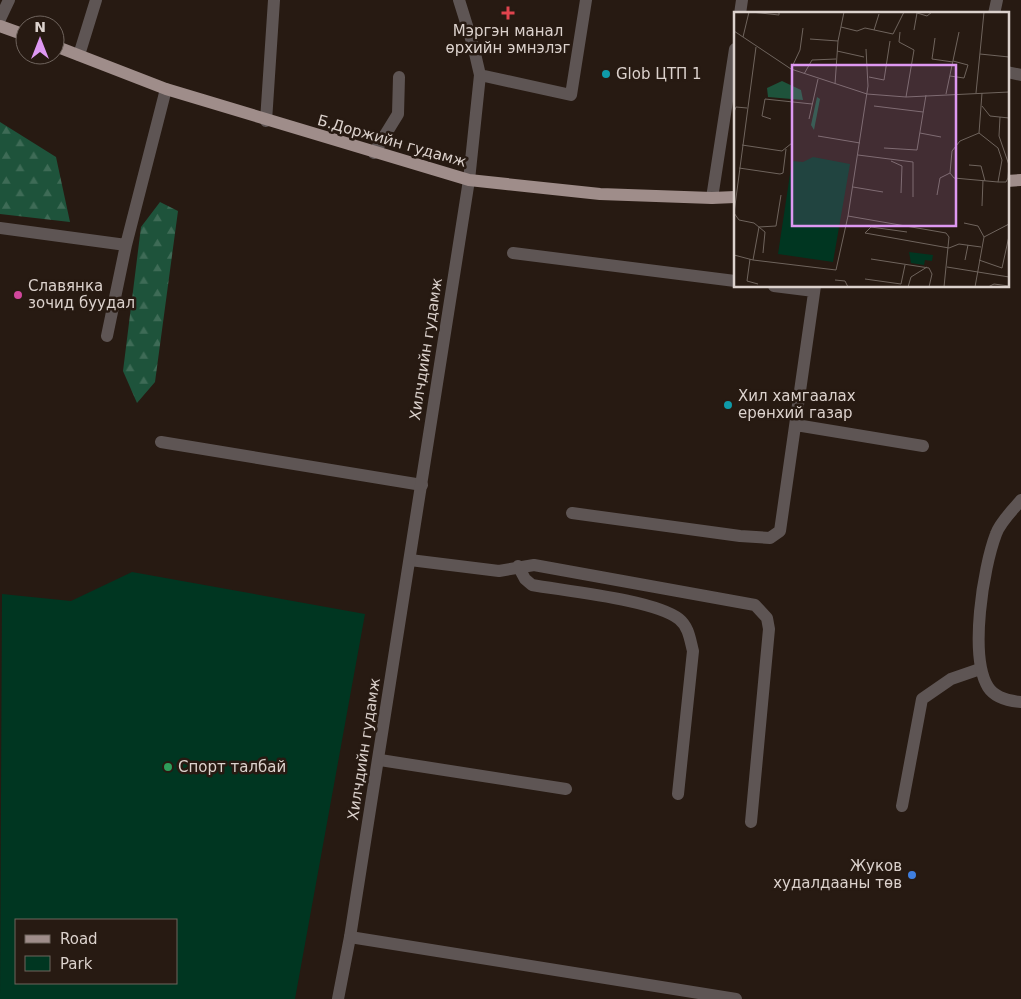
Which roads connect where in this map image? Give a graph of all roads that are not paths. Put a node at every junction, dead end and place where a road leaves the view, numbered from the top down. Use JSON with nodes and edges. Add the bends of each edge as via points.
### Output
{"nodes":[{"id":1,"x":9,"y":0,"type":"edge"},
{"id":2,"x":96,"y":0,"type":"edge"},
{"id":3,"x":274,"y":0,"type":"edge"},
{"id":4,"x":459,"y":0,"type":"edge"},
{"id":5,"x":586,"y":0,"type":"edge"},
{"id":6,"x":0,"y":19,"type":"edge"},
{"id":7,"x":0,"y":26,"type":"edge"},
{"id":8,"x":15,"y":31,"type":"edge"},
{"id":9,"x":65,"y":50,"type":"edge"},
{"id":10,"x":79,"y":55,"type":"junction"},
{"id":11,"x":734,"y":55,"type":"edge"},
{"id":12,"x":1008,"y":72,"type":"edge"},
{"id":13,"x":480,"y":75,"type":"junction"},
{"id":14,"x":1021,"y":75,"type":"edge"},
{"id":15,"x":399,"y":78,"type":"dead end"},
{"id":16,"x":166,"y":89,"type":"junction"},
{"id":17,"x":266,"y":121,"type":"junction"},
{"id":18,"x":374,"y":153,"type":"junction"},
{"id":19,"x":469,"y":180,"type":"junction"},
{"id":20,"x":1021,"y":180,"type":"edge"},
{"id":21,"x":1008,"y":181,"type":"edge"},
{"id":22,"x":734,"y":197,"type":"edge"},
{"id":23,"x":712,"y":198,"type":"junction"},
{"id":24,"x":0,"y":228,"type":"edge"},
{"id":25,"x":126,"y":245,"type":"junction"},
{"id":26,"x":512,"y":253,"type":"dead end"},
{"id":27,"x":734,"y":281,"type":"edge"},
{"id":28,"x":801,"y":288,"type":"edge"},
{"id":29,"x":815,"y":289,"type":"edge"},
{"id":30,"x":107,"y":336,"type":"dead end"},
{"id":31,"x":796,"y":425,"type":"junction"},
{"id":32,"x":161,"y":442,"type":"dead end"},
{"id":33,"x":923,"y":446,"type":"dead end"},
{"id":34,"x":422,"y":485,"type":"junction"},
{"id":35,"x":1021,"y":500,"type":"edge"},
{"id":36,"x":572,"y":513,"type":"dead end"},
{"id":37,"x":410,"y":560,"type":"junction"},
{"id":38,"x":518,"y":566,"type":"junction"},
{"id":39,"x":980,"y":669,"type":"junction"},
{"id":40,"x":1021,"y":702,"type":"edge"},
{"id":41,"x":380,"y":760,"type":"junction"},
{"id":42,"x":566,"y":789,"type":"dead end"},
{"id":43,"x":678,"y":794,"type":"dead end"},
{"id":44,"x":902,"y":806,"type":"dead end"},
{"id":45,"x":751,"y":822,"type":"dead end"},
{"id":46,"x":350,"y":937,"type":"junction"},
{"id":47,"x":338,"y":999,"type":"edge"},
{"id":48,"x":736,"y":999,"type":"edge"}],
"edges":[{"from":1,"to":6,"type":"street"},
{"from":2,"to":10,"type":"street"},
{"from":3,"to":17,"type":"street"},
{"from":4,"to":13,"type":"street","name":"Хилчдийн гудамж"},
{"from":5,"to":13,"type":"street","via":[[571,95]]},
{"from":7,"to":8,"type":"main road"},
{"from":9,"to":10,"type":"main road","name":"Б.Доржийн гудамж"},
{"from":10,"to":16,"type":"main road","name":"Б.Доржийн гудамж"},
{"from":11,"to":23,"type":"street"},
{"from":12,"to":14,"type":"street"},
{"from":13,"to":19,"type":"street","name":"Хилчдийн гудамж"},
{"from":15,"to":18,"type":"street","via":[[398,114]]},
{"from":16,"to":17,"type":"main road","name":"Б.Доржийн гудамж"},
{"from":16,"to":25,"type":"street"},
{"from":17,"to":18,"type":"main road","name":"Б.Доржийн гудамж"},
{"from":18,"to":19,"type":"main road","name":"Б.Доржийн гудамж"},
{"from":19,"to":23,"type":"main road","name":"Б.Доржийн гудамж","via":[[600,194]]},
{"from":19,"to":34,"type":"street","name":"Хилчдийн гудамж"},
{"from":20,"to":21,"type":"main road"},
{"from":22,"to":23,"type":"main road","name":"Б.Доржийн гудамж"},
{"from":24,"to":25,"type":"street"},
{"from":25,"to":30,"type":"street"},
{"from":26,"to":27,"type":"street"},
{"from":28,"to":29,"type":"street"},
{"from":29,"to":31,"type":"street"},
{"from":31,"to":33,"type":"street"},
{"from":31,"to":36,"type":"street","via":[[780,531],[770,538]]},
{"from":32,"to":34,"type":"street"},
{"from":34,"to":37,"type":"street","name":"Хилчдийн гудамж"},
{"from":35,"to":39,"type":"street","via":[[996,532],[980,598]]},
{"from":37,"to":38,"type":"street","via":[[499,571]]},
{"from":37,"to":41,"type":"street","name":"Хилчдийн гудамж"},
{"from":38,"to":43,"type":"street","via":[[532,585],[661,609],[680,620],[687,630],[693,651]]},
{"from":38,"to":45,"type":"street","via":[[534,565],[740,601],[762,610],[769,629],[768,653]]},
{"from":39,"to":40,"type":"street","via":[[989,689],[1005,700]]},
{"from":39,"to":44,"type":"street","via":[[951,679],[922,699]]},
{"from":41,"to":42,"type":"street"},
{"from":41,"to":46,"type":"street","name":"Хилчдийн гудамж"},
{"from":46,"to":47,"type":"street","name":"Хилчдийн гудамж"},
{"from":46,"to":48,"type":"street"}]}
